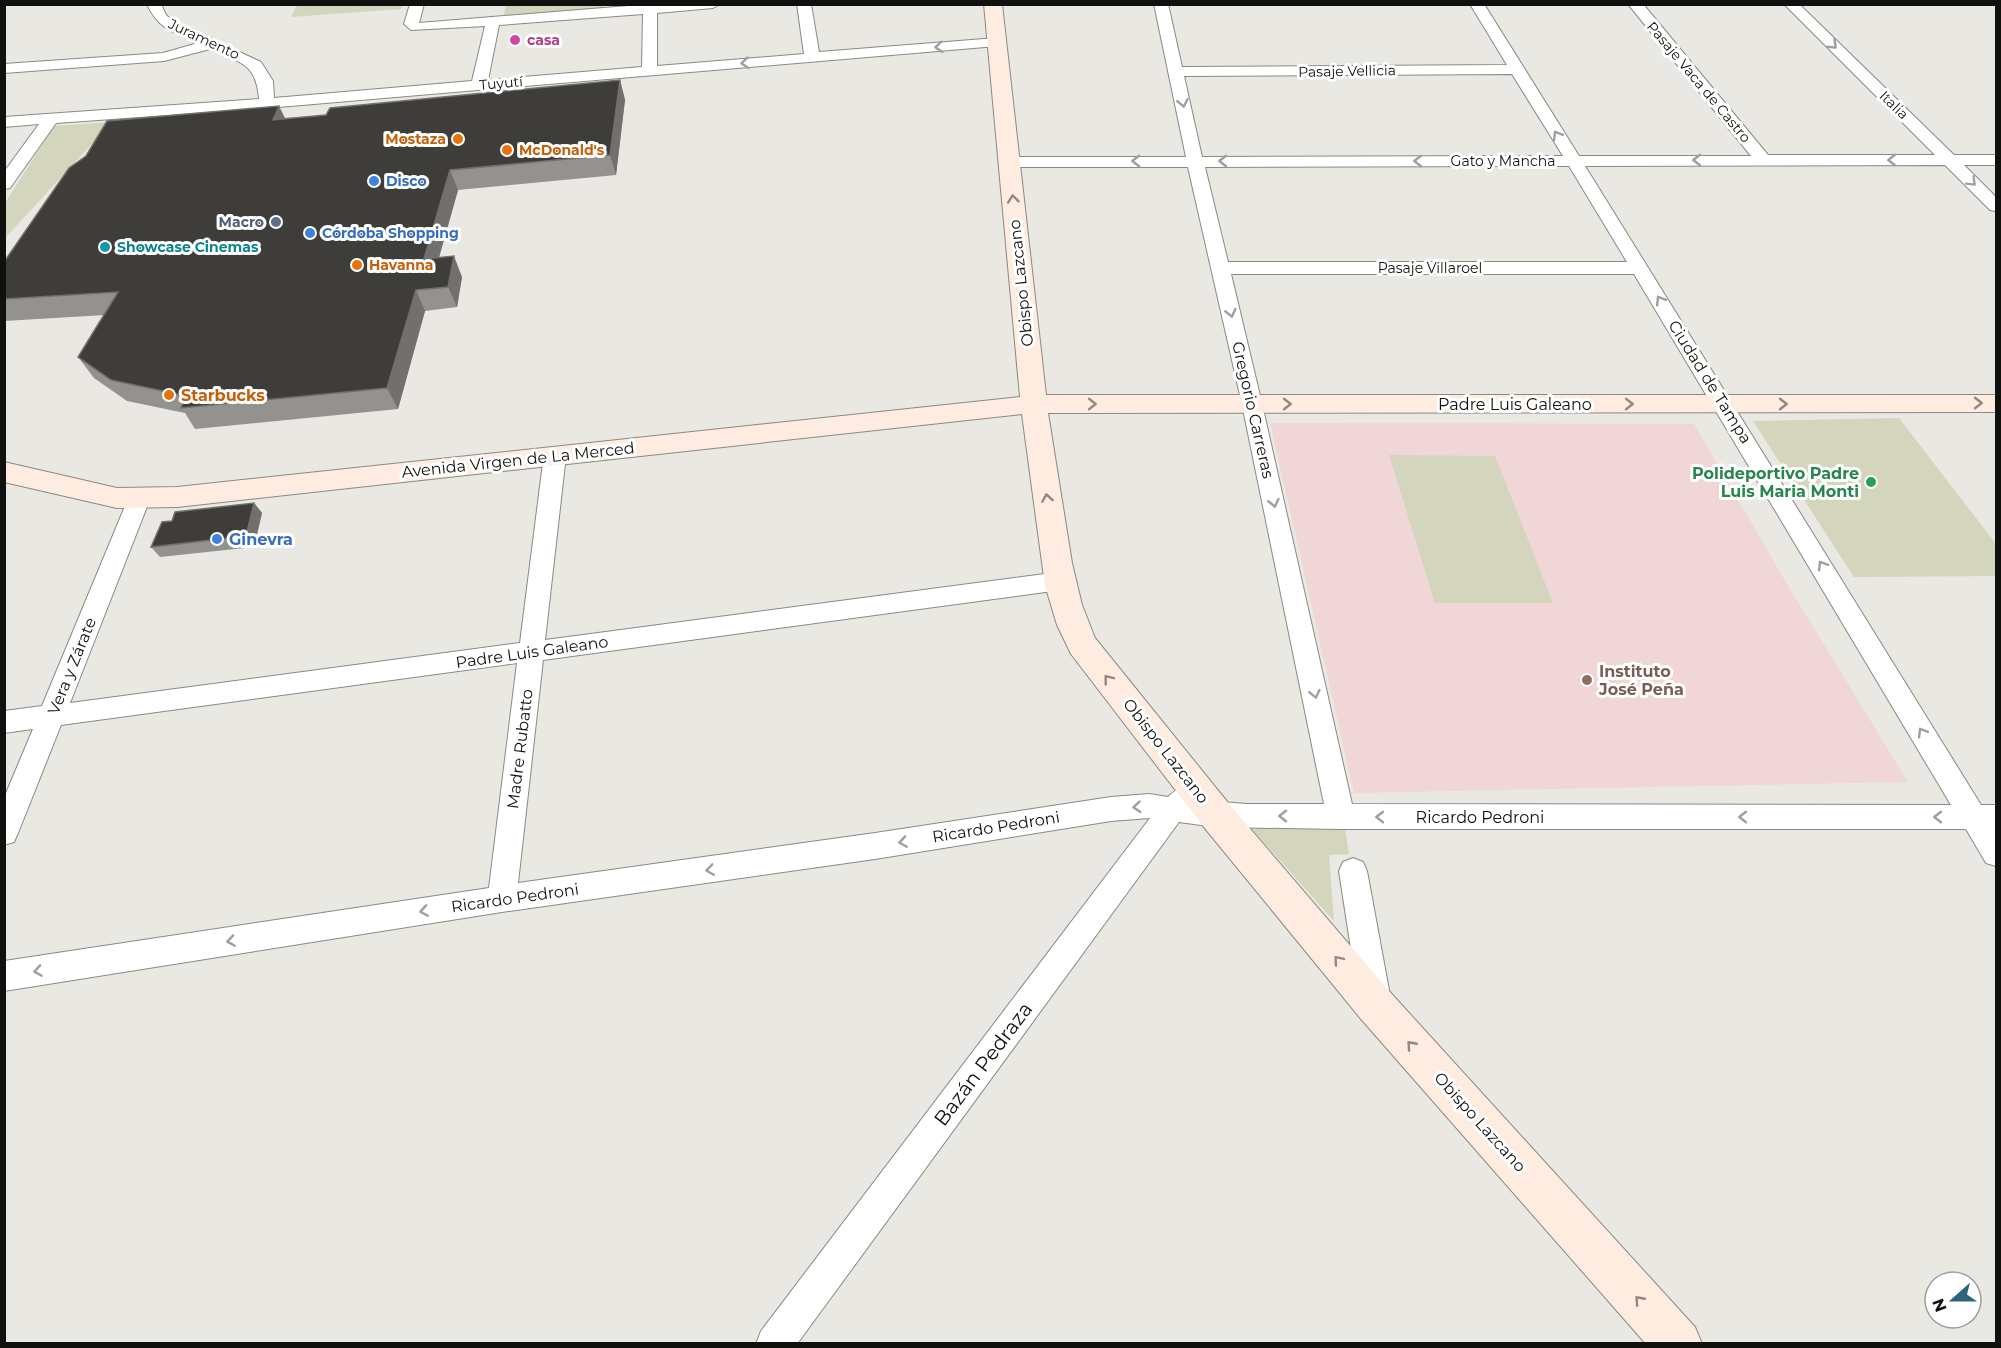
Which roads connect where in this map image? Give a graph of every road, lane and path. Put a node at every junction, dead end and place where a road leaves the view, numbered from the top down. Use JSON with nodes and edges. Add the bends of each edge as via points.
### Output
{"nodes":[{"id":1,"x":154,"y":4,"type":"edge"},
{"id":2,"x":417,"y":4,"type":"edge"},
{"id":3,"x":713,"y":4,"type":"edge"},
{"id":4,"x":804,"y":4,"type":"edge"},
{"id":5,"x":993,"y":4,"type":"edge"},
{"id":6,"x":1161,"y":4,"type":"edge"},
{"id":7,"x":1477,"y":4,"type":"edge"},
{"id":8,"x":1635,"y":4,"type":"edge"},
{"id":9,"x":1791,"y":4,"type":"edge"},
{"id":10,"x":650,"y":9,"type":"junction"},
{"id":11,"x":494,"y":21,"type":"junction"},
{"id":12,"x":997,"y":42,"type":"junction"},
{"id":13,"x":211,"y":44,"type":"junction"},
{"id":14,"x":812,"y":57,"type":"junction"},
{"id":15,"x":4,"y":69,"type":"edge"},
{"id":16,"x":1517,"y":69,"type":"junction"},
{"id":17,"x":649,"y":71,"type":"junction"},
{"id":18,"x":1177,"y":72,"type":"junction"},
{"id":19,"x":479,"y":85,"type":"junction"},
{"id":20,"x":267,"y":103,"type":"junction"},
{"id":21,"x":51,"y":119,"type":"junction"},
{"id":22,"x":4,"y":122,"type":"edge"},
{"id":23,"x":1763,"y":160,"type":"junction"},
{"id":24,"x":1951,"y":160,"type":"junction"},
{"id":25,"x":1996,"y":160,"type":"edge"},
{"id":26,"x":1194,"y":161,"type":"junction"},
{"id":27,"x":1573,"y":161,"type":"junction"},
{"id":28,"x":1009,"y":162,"type":"junction"},
{"id":29,"x":4,"y":184,"type":"edge"},
{"id":30,"x":1996,"y":206,"type":"edge"},
{"id":31,"x":1221,"y":268,"type":"junction"},
{"id":32,"x":1640,"y":268,"type":"junction"},
{"id":33,"x":1996,"y":403,"type":"edge"},
{"id":34,"x":1033,"y":404,"type":"junction"},
{"id":35,"x":1252,"y":404,"type":"junction"},
{"id":36,"x":1724,"y":404,"type":"junction"},
{"id":37,"x":555,"y":455,"type":"junction"},
{"id":38,"x":4,"y":472,"type":"edge"},
{"id":39,"x":139,"y":499,"type":"junction"},
{"id":40,"x":1060,"y":581,"type":"junction"},
{"id":41,"x":532,"y":652,"type":"junction"},
{"id":42,"x":52,"y":716,"type":"junction"},
{"id":43,"x":4,"y":722,"type":"edge"},
{"id":44,"x":1184,"y":799,"type":"junction"},
{"id":45,"x":1216,"y":815,"type":"junction"},
{"id":46,"x":1341,"y":817,"type":"junction"},
{"id":47,"x":1985,"y":817,"type":"edge"},
{"id":48,"x":4,"y":833,"type":"edge"},
{"id":49,"x":1996,"y":854,"type":"edge"},
{"id":50,"x":1353,"y":871,"type":"dead end"},
{"id":51,"x":502,"y":899,"type":"junction"},
{"id":52,"x":4,"y":976,"type":"edge"},
{"id":53,"x":1375,"y":1005,"type":"junction"},
{"id":54,"x":774,"y":1344,"type":"edge"},
{"id":55,"x":1678,"y":1344,"type":"edge"}],
"edges":[{"from":1,"to":13,"type":"street","name":"Juramento","via":[[168,24]]},
{"from":2,"to":11,"type":"street","via":[[411,24],[416,27]]},
{"from":3,"to":10,"type":"street"},
{"from":4,"to":14,"type":"street"},
{"from":5,"to":12,"type":"main road","name":"Obispo Lazcano"},
{"from":6,"to":18,"type":"street","name":"Gregorio Carreras"},
{"from":7,"to":16,"type":"street","name":"Ciudad de Tampa"},
{"from":8,"to":23,"type":"street","name":"Pasaje Vaca de Castro"},
{"from":9,"to":24,"type":"street","name":"Italia","one_way":true},
{"from":10,"to":11,"type":"street"},
{"from":10,"to":17,"type":"street"},
{"from":11,"to":19,"type":"street"},
{"from":12,"to":14,"type":"street","name":"Tuyutí","one_way":true},
{"from":12,"to":28,"type":"main road","name":"Obispo Lazcano"},
{"from":13,"to":15,"type":"street","via":[[164,57]]},
{"from":13,"to":20,"type":"street","name":"Juramento","via":[[256,64],[266,81]]},
{"from":14,"to":17,"type":"street","name":"Tuyutí","one_way":true},
{"from":16,"to":18,"type":"street","name":"Pasaje Vellicia"},
{"from":27,"to":16,"type":"street","name":"Ciudad de Tampa","one_way":true},
{"from":17,"to":19,"type":"street","name":"Tuyutí"},
{"from":18,"to":26,"type":"street","name":"Gregorio Carreras","one_way":true},
{"from":19,"to":20,"type":"street","name":"Tuyutí"},
{"from":20,"to":21,"type":"street","name":"Tuyutí"},
{"from":21,"to":22,"type":"street","name":"Tuyutí"},
{"from":21,"to":29,"type":"street"},
{"from":24,"to":23,"type":"street","name":"Gato y Mancha","one_way":true},
{"from":23,"to":27,"type":"street","name":"Gato y Mancha","one_way":true},
{"from":24,"to":25,"type":"street","name":"Gato y Mancha"},
{"from":24,"to":30,"type":"street","name":"Italia","one_way":true},
{"from":27,"to":26,"type":"street","name":"Gato y Mancha","one_way":true},
{"from":26,"to":28,"type":"street","name":"Gato y Mancha","one_way":true},
{"from":26,"to":31,"type":"street","name":"Gregorio Carreras"},
{"from":27,"to":32,"type":"street","name":"Ciudad de Tampa"},
{"from":34,"to":28,"type":"main road","name":"Obispo Lazcano","one_way":true},
{"from":31,"to":32,"type":"street","name":"Pasaje Villaroel"},
{"from":31,"to":35,"type":"street","name":"Gregorio Carreras","one_way":true},
{"from":36,"to":32,"type":"street","name":"Ciudad de Tampa","one_way":true},
{"from":36,"to":33,"type":"main road","name":"Padre Luis Galeano","one_way":true},
{"from":34,"to":35,"type":"main road","name":"Padre Luis Galeano","one_way":true},
{"from":34,"to":37,"type":"main road","name":"Avenida Virgen de La Merced"},
{"from":40,"to":34,"type":"main road","name":"Obispo Lazcano","one_way":true},
{"from":35,"to":36,"type":"main road","name":"Padre Luis Galeano","one_way":true},
{"from":35,"to":46,"type":"street","name":"Gregorio Carreras","one_way":true},
{"from":47,"to":36,"type":"street","name":"Ciudad de Tampa","one_way":true},
{"from":37,"to":39,"type":"main road","name":"Avenida Virgen de La Merced"},
{"from":37,"to":41,"type":"street","name":"Madre Rubatto"},
{"from":38,"to":39,"type":"main road","name":"Avenida Virgen de La Merced","via":[[107,496]]},
{"from":39,"to":42,"type":"street","name":"Vera y Zárate"},
{"from":40,"to":41,"type":"street","name":"Padre Luis Galeano"},
{"from":44,"to":40,"type":"main road","name":"Obispo Lazcano","one_way":true,"via":[[1082,645]]},
{"from":41,"to":42,"type":"street","name":"Padre Luis Galeano"},
{"from":41,"to":51,"type":"street","name":"Madre Rubatto"},
{"from":42,"to":43,"type":"street","name":"Padre Luis Galeano"},
{"from":42,"to":48,"type":"street","name":"Vera y Zárate"},
{"from":44,"to":45,"type":"main road","name":"Obispo Lazcano"},
{"from":44,"to":51,"type":"street","name":"Ricardo Pedroni","one_way":true},
{"from":44,"to":54,"type":"street","name":"Bazán Pedraza"},
{"from":46,"to":45,"type":"street","name":"Ricardo Pedroni","one_way":true},
{"from":53,"to":45,"type":"main road","name":"Obispo Lazcano","one_way":true},
{"from":47,"to":46,"type":"street","name":"Ricardo Pedroni","one_way":true},
{"from":47,"to":49,"type":"street","name":"Ciudad de Tampa"},
{"from":50,"to":53,"type":"street"},
{"from":51,"to":52,"type":"street","name":"Ricardo Pedroni","one_way":true},
{"from":55,"to":53,"type":"main road","name":"Obispo Lazcano","one_way":true}]}
